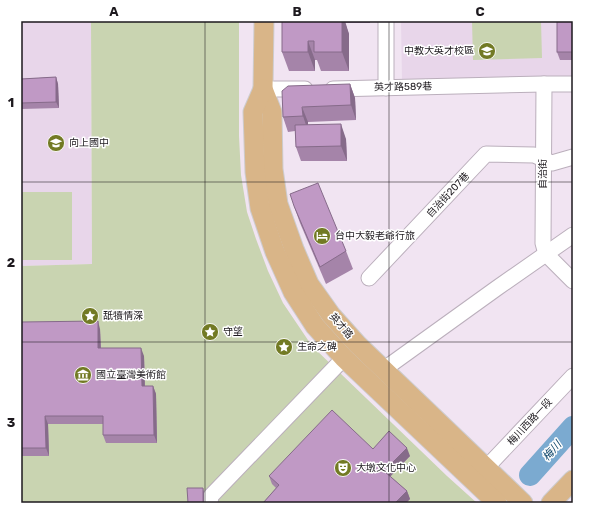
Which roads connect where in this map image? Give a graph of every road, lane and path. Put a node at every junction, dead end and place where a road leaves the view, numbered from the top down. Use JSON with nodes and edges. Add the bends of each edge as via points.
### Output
{"nodes":[{"id":1,"x":264,"y":21,"type":"edge"},
{"id":2,"x":386,"y":21,"type":"edge"},
{"id":3,"x":544,"y":84,"type":"junction"},
{"id":4,"x":573,"y":84,"type":"edge"},
{"id":5,"x":386,"y":88,"type":"junction"},
{"id":6,"x":263,"y":89,"type":"junction"},
{"id":7,"x":573,"y":157,"type":"edge"},
{"id":8,"x":544,"y":159,"type":"junction"},
{"id":9,"x":573,"y":236,"type":"edge"},
{"id":10,"x":546,"y":254,"type":"junction"},
{"id":11,"x":369,"y":278,"type":"dead end"},
{"id":12,"x":573,"y":280,"type":"edge"},
{"id":13,"x":344,"y":358,"type":"junction"},
{"id":14,"x":383,"y":370,"type":"junction"},
{"id":15,"x":573,"y":376,"type":"edge"},
{"id":16,"x":486,"y":468,"type":"junction"},
{"id":17,"x":573,"y":480,"type":"edge"},
{"id":18,"x":210,"y":503,"type":"edge"},
{"id":19,"x":497,"y":503,"type":"edge"},
{"id":20,"x":523,"y":503,"type":"edge"},
{"id":21,"x":551,"y":503,"type":"edge"}],
"edges":[{"from":1,"to":6,"type":"main road","name":"英才路"},
{"from":2,"to":5,"type":"street"},
{"from":3,"to":4,"type":"street"},
{"from":3,"to":5,"type":"street","name":"英才路589巷"},
{"from":3,"to":8,"type":"street","name":"自治街"},
{"from":5,"to":6,"type":"street","name":"英才路589巷"},
{"from":6,"to":13,"type":"main road","name":"英才路","via":[[253,112],[255,172],[260,208],[275,252],[293,292],[315,326]]},
{"from":6,"to":14,"type":"main road","name":"英才路","via":[[272,112],[273,169],[278,204],[294,249],[309,284],[331,315]]},
{"from":7,"to":8,"type":"street","name":"自治街207巷","via":[[552,163]]},
{"from":8,"to":10,"type":"street","name":"自治街","via":[[543,243]]},
{"from":8,"to":11,"type":"street","name":"自治街207巷","via":[[534,155],[486,154]]},
{"from":9,"to":10,"type":"street"},
{"from":10,"to":12,"type":"street"},
{"from":10,"to":14,"type":"street"},
{"from":13,"to":18,"type":"street","via":[[211,496]]},
{"from":13,"to":19,"type":"main road","name":"英才路"},
{"from":14,"to":16,"type":"main road","name":"英才路"},
{"from":15,"to":16,"type":"street","name":"梅川西路一段"},
{"from":16,"to":20,"type":"main road","name":"英才路"},
{"from":17,"to":21,"type":"main road"}]}
